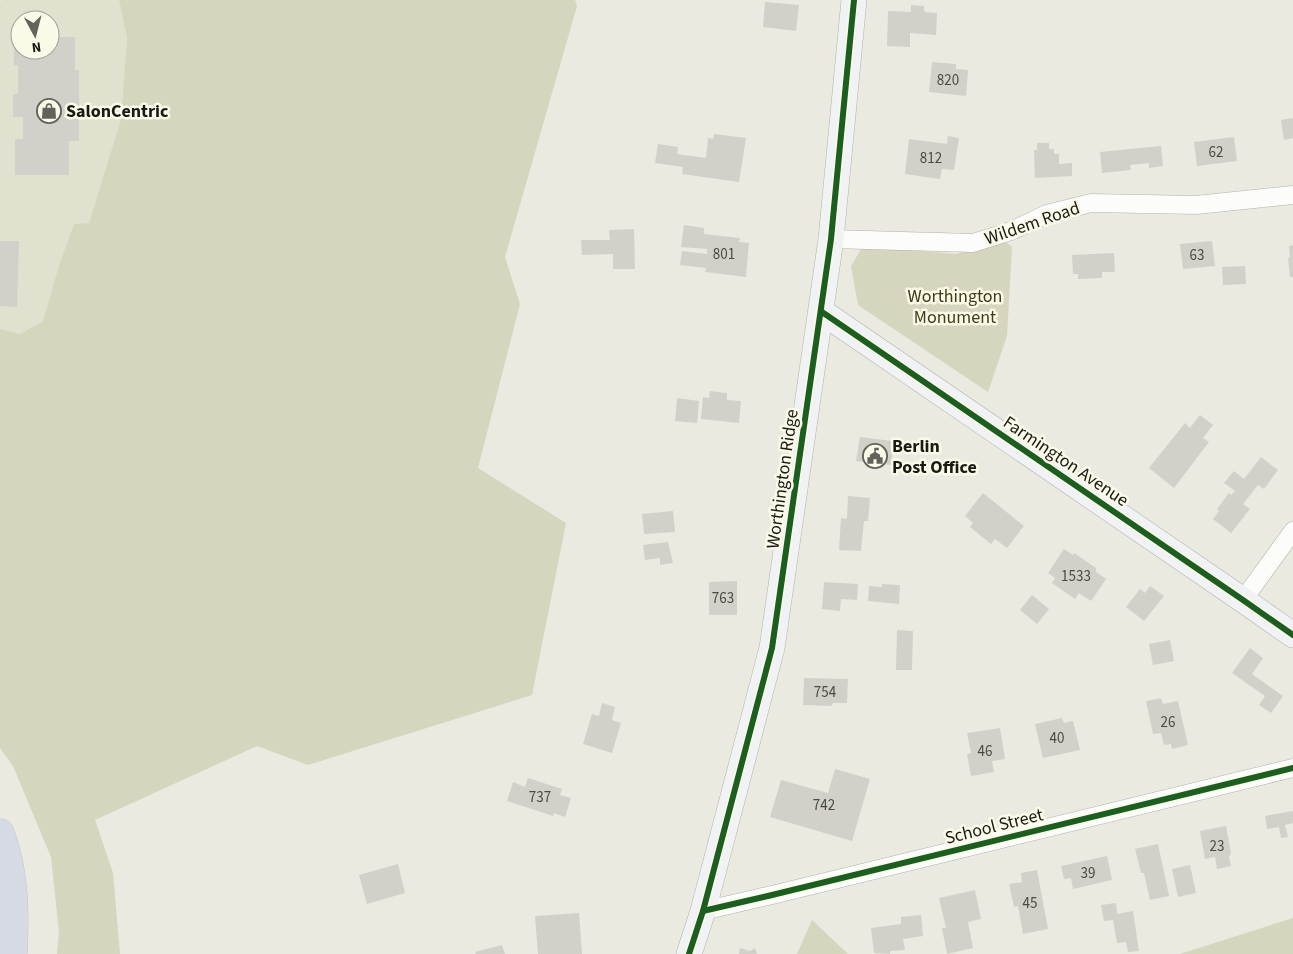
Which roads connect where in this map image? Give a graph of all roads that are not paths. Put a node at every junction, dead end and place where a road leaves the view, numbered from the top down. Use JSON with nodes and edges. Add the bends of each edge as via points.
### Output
{"nodes":[{"id":1,"x":854,"y":0,"type":"edge"},
{"id":2,"x":1293,"y":195,"type":"edge"},
{"id":3,"x":832,"y":239,"type":"junction"},
{"id":4,"x":822,"y":312,"type":"junction"},
{"id":5,"x":1293,"y":531,"type":"edge"},
{"id":6,"x":1243,"y":600,"type":"junction"},
{"id":7,"x":1293,"y":635,"type":"edge"},
{"id":8,"x":1293,"y":768,"type":"edge"},
{"id":9,"x":0,"y":833,"type":"edge"},
{"id":10,"x":703,"y":911,"type":"junction"},
{"id":11,"x":14,"y":920,"type":"junction"},
{"id":12,"x":13,"y":954,"type":"edge"},
{"id":13,"x":27,"y":954,"type":"edge"},
{"id":14,"x":690,"y":954,"type":"edge"}],
"edges":[{"from":1,"to":3,"type":"street","name":"Worthington Ridge"},
{"from":2,"to":3,"type":"street","name":"Wildem Road","via":[[1196,205],[1091,203],[1047,214],[1011,231],[973,243]]},
{"from":3,"to":4,"type":"street","name":"Worthington Ridge"},
{"from":4,"to":6,"type":"street","name":"Farmington Avenue"},
{"from":4,"to":10,"type":"street","name":"Worthington Ridge","via":[[772,648]]},
{"from":5,"to":6,"type":"street"},
{"from":6,"to":7,"type":"street","name":"Farmington Avenue"},
{"from":8,"to":10,"type":"street","name":"School Street"},
{"from":9,"to":11,"type":"highway","via":[[12,876]]},
{"from":10,"to":14,"type":"street","name":"Worthington Ridge"},
{"from":11,"to":12,"type":"highway"},
{"from":11,"to":13,"type":"highway"}]}
